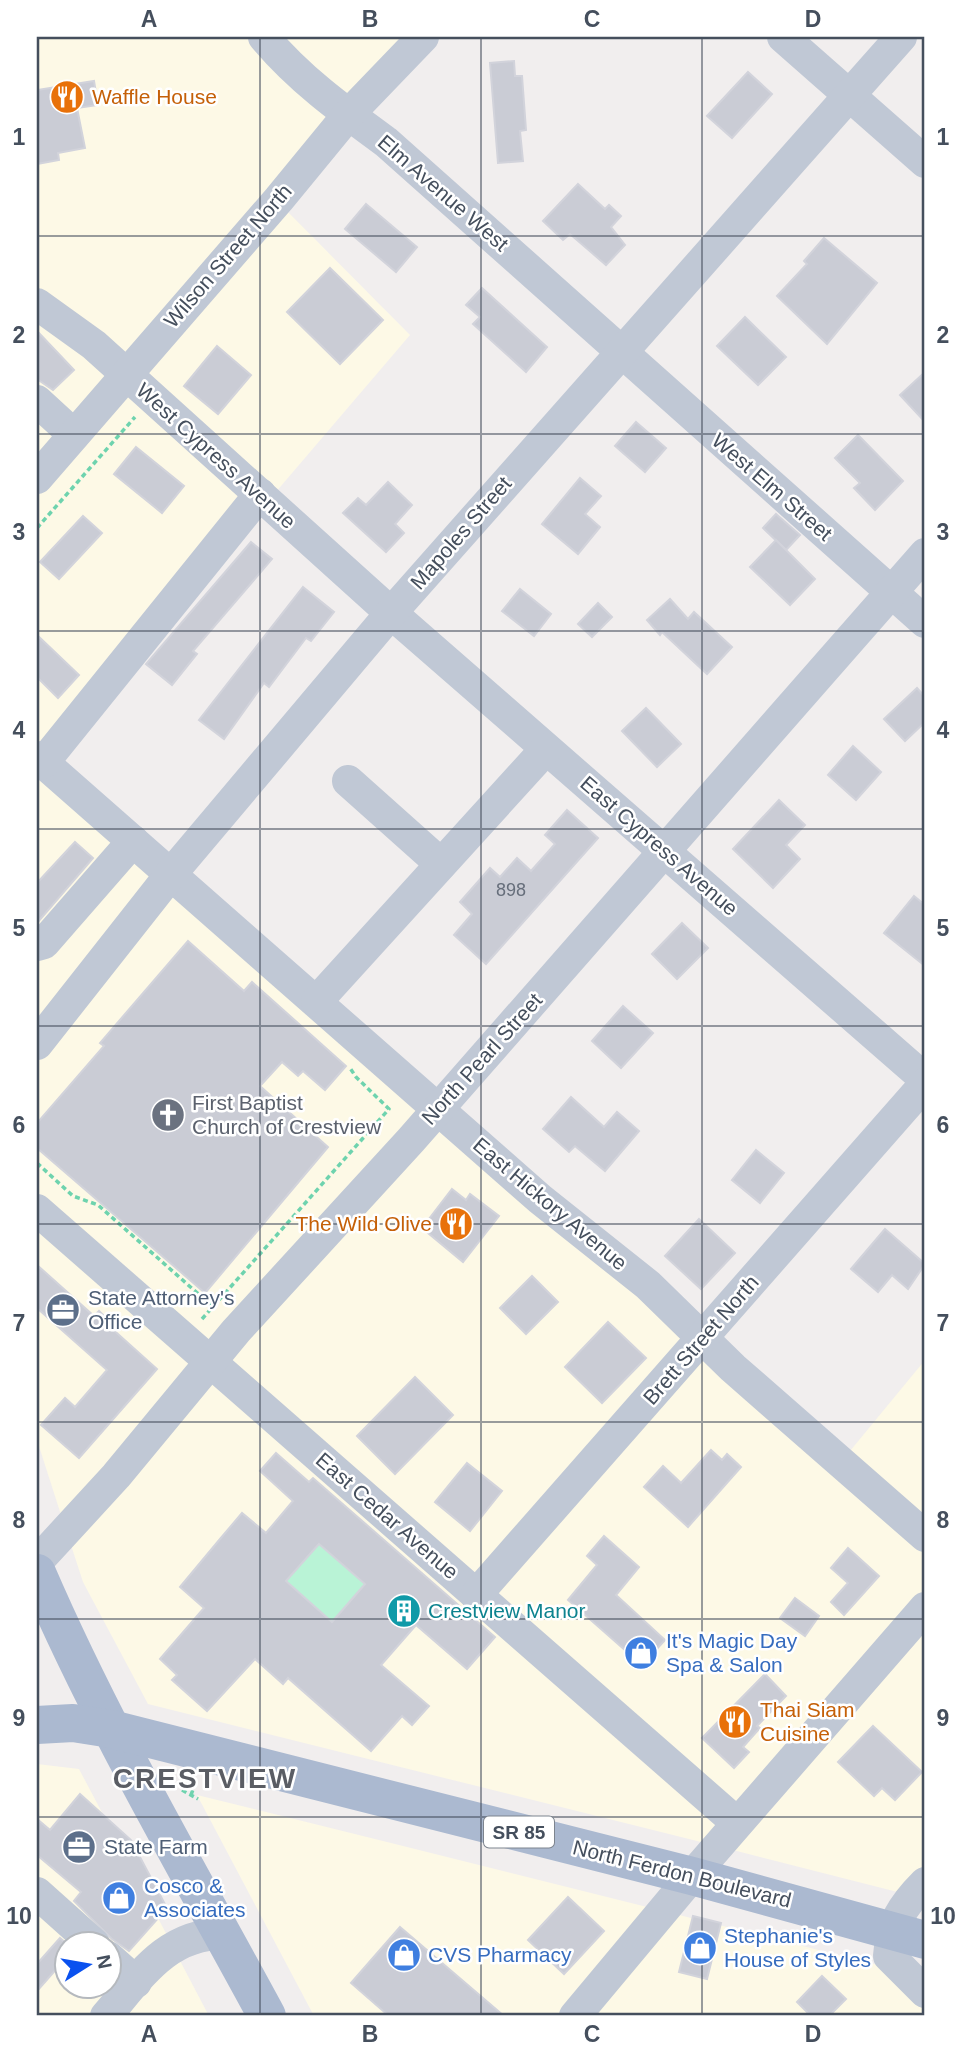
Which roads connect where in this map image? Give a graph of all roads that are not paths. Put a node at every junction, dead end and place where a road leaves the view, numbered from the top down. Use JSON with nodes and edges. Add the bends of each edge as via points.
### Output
{"nodes":[{"id":1,"x":264,"y":37,"type":"edge"},
{"id":2,"x":423,"y":37,"type":"edge"},
{"id":3,"x":783,"y":37,"type":"edge"},
{"id":4,"x":901,"y":37,"type":"edge"},
{"id":5,"x":848,"y":93,"type":"junction"},
{"id":6,"x":348,"y":115,"type":"junction"},
{"id":7,"x":925,"y":162,"type":"edge"},
{"id":8,"x":37,"y":304,"type":"edge"},
{"id":9,"x":621,"y":351,"type":"junction"},
{"id":10,"x":126,"y":374,"type":"junction"},
{"id":11,"x":50,"y":420,"type":"edge"},
{"id":12,"x":38,"y":473,"type":"edge"},
{"id":13,"x":260,"y":494,"type":"junction"},
{"id":14,"x":925,"y":554,"type":"edge"},
{"id":15,"x":892,"y":593,"type":"junction"},
{"id":16,"x":391,"y":613,"type":"junction"},
{"id":17,"x":925,"y":622,"type":"edge"},
{"id":18,"x":546,"y":749,"type":"junction"},
{"id":19,"x":40,"y":760,"type":"edge"},
{"id":20,"x":348,"y":781,"type":"dead end"},
{"id":21,"x":133,"y":841,"type":"junction"},
{"id":22,"x":663,"y":851,"type":"junction"},
{"id":23,"x":441,"y":864,"type":"junction"},
{"id":24,"x":171,"y":874,"type":"junction"},
{"id":25,"x":37,"y":945,"type":"edge"},
{"id":26,"x":317,"y":1001,"type":"junction"},
{"id":27,"x":37,"y":1044,"type":"edge"},
{"id":28,"x":925,"y":1082,"type":"edge"},
{"id":29,"x":436,"y":1109,"type":"junction"},
{"id":30,"x":37,"y":1210,"type":"edge"},
{"id":31,"x":704,"y":1337,"type":"junction"},
{"id":32,"x":211,"y":1361,"type":"junction"},
{"id":33,"x":925,"y":1536,"type":"edge"},
{"id":34,"x":37,"y":1562,"type":"edge"},
{"id":35,"x":37,"y":1573,"type":"edge"},
{"id":36,"x":476,"y":1595,"type":"junction"},
{"id":37,"x":925,"y":1608,"type":"edge"},
{"id":38,"x":37,"y":1725,"type":"edge"},
{"id":39,"x":111,"y":1729,"type":"junction"},
{"id":40,"x":737,"y":1823,"type":"junction"},
{"id":41,"x":692,"y":1876,"type":"junction"},
{"id":42,"x":925,"y":1883,"type":"edge"},
{"id":43,"x":37,"y":1893,"type":"edge"},
{"id":44,"x":78,"y":1930,"type":"edge"},
{"id":45,"x":223,"y":1934,"type":"junction"},
{"id":46,"x":908,"y":1935,"type":"edge"},
{"id":47,"x":122,"y":1970,"type":"edge"},
{"id":48,"x":136,"y":1982,"type":"junction"},
{"id":49,"x":925,"y":1992,"type":"edge"},
{"id":50,"x":106,"y":2016,"type":"edge"},
{"id":51,"x":267,"y":2016,"type":"edge"},
{"id":52,"x":575,"y":2016,"type":"edge"}],
"edges":[{"from":1,"to":6,"type":"street","name":"Elm Avenue West"},
{"from":2,"to":6,"type":"street","name":"Wilson Street North"},
{"from":3,"to":5,"type":"street"},
{"from":4,"to":5,"type":"street","name":"Mapoles Street"},
{"from":5,"to":7,"type":"street"},
{"from":5,"to":9,"type":"street","name":"Mapoles Street"},
{"from":6,"to":9,"type":"street","name":"Elm Avenue West","via":[[386,142]]},
{"from":6,"to":10,"type":"street","name":"Wilson Street North"},
{"from":8,"to":10,"type":"street","name":"West Cypress Avenue"},
{"from":9,"to":15,"type":"street","name":"West Elm Street"},
{"from":9,"to":16,"type":"street","name":"Mapoles Street"},
{"from":10,"to":11,"type":"street","name":"Wilson Street North"},
{"from":10,"to":13,"type":"street","name":"West Cypress Avenue"},
{"from":11,"to":12,"type":"street","name":"Wilson Street North"},
{"from":13,"to":16,"type":"street","name":"West Cypress Avenue"},
{"from":13,"to":19,"type":"street"},
{"from":14,"to":15,"type":"street","name":"North Pearl Street"},
{"from":15,"to":17,"type":"street","name":"West Elm Street"},
{"from":15,"to":22,"type":"street","name":"North Pearl Street"},
{"from":16,"to":18,"type":"street","name":"East Cypress Avenue"},
{"from":16,"to":24,"type":"street","name":"Mapoles Street"},
{"from":18,"to":22,"type":"street","name":"East Cypress Avenue"},
{"from":18,"to":23,"type":"street"},
{"from":19,"to":21,"type":"street","name":"East Hickory Avenue"},
{"from":20,"to":23,"type":"street"},
{"from":21,"to":24,"type":"street","name":"East Hickory Avenue"},
{"from":21,"to":25,"type":"street","via":[[44,943]]},
{"from":22,"to":28,"type":"street","name":"East Cypress Avenue"},
{"from":22,"to":29,"type":"street","name":"North Pearl Street"},
{"from":23,"to":26,"type":"street"},
{"from":24,"to":26,"type":"street","name":"East Hickory Avenue"},
{"from":24,"to":27,"type":"street","name":"Mapoles Street"},
{"from":26,"to":29,"type":"street","name":"East Hickory Avenue"},
{"from":28,"to":31,"type":"street","name":"Brett Street North"},
{"from":29,"to":31,"type":"street","name":"East Hickory Avenue"},
{"from":29,"to":32,"type":"street","name":"North Pearl Street"},
{"from":30,"to":32,"type":"street","name":"East Cedar Avenue"},
{"from":31,"to":33,"type":"street","name":"East Hickory Avenue","via":[[733,1368]]},
{"from":31,"to":36,"type":"street","name":"Brett Street North"},
{"from":32,"to":34,"type":"street","name":"North Pearl Street","via":[[124,1467]]},
{"from":32,"to":36,"type":"street","name":"East Cedar Avenue"},
{"from":35,"to":39,"type":"main road"},
{"from":36,"to":40,"type":"street","name":"East Cedar Avenue"},
{"from":37,"to":40,"type":"street"},
{"from":38,"to":39,"type":"main road","number":"SR 85","via":[[73,1723]]},
{"from":39,"to":41,"type":"main road","name":"North Ferdon Boulevard","number":"SR 85"},
{"from":39,"to":45,"type":"main road"},
{"from":40,"to":41,"type":"street"},
{"from":41,"to":46,"type":"main road","name":"North Ferdon Boulevard","number":"SR 85"},
{"from":41,"to":52,"type":"street"},
{"from":42,"to":46,"type":"street","via":[[912,1896]]},
{"from":43,"to":44,"type":"street"},
{"from":45,"to":48,"type":"street","via":[[186,1938],[161,1954]]},
{"from":45,"to":51,"type":"main road"},
{"from":46,"to":49,"type":"street","via":[[888,1956]]},
{"from":47,"to":48,"type":"street"},
{"from":48,"to":50,"type":"street"}]}
